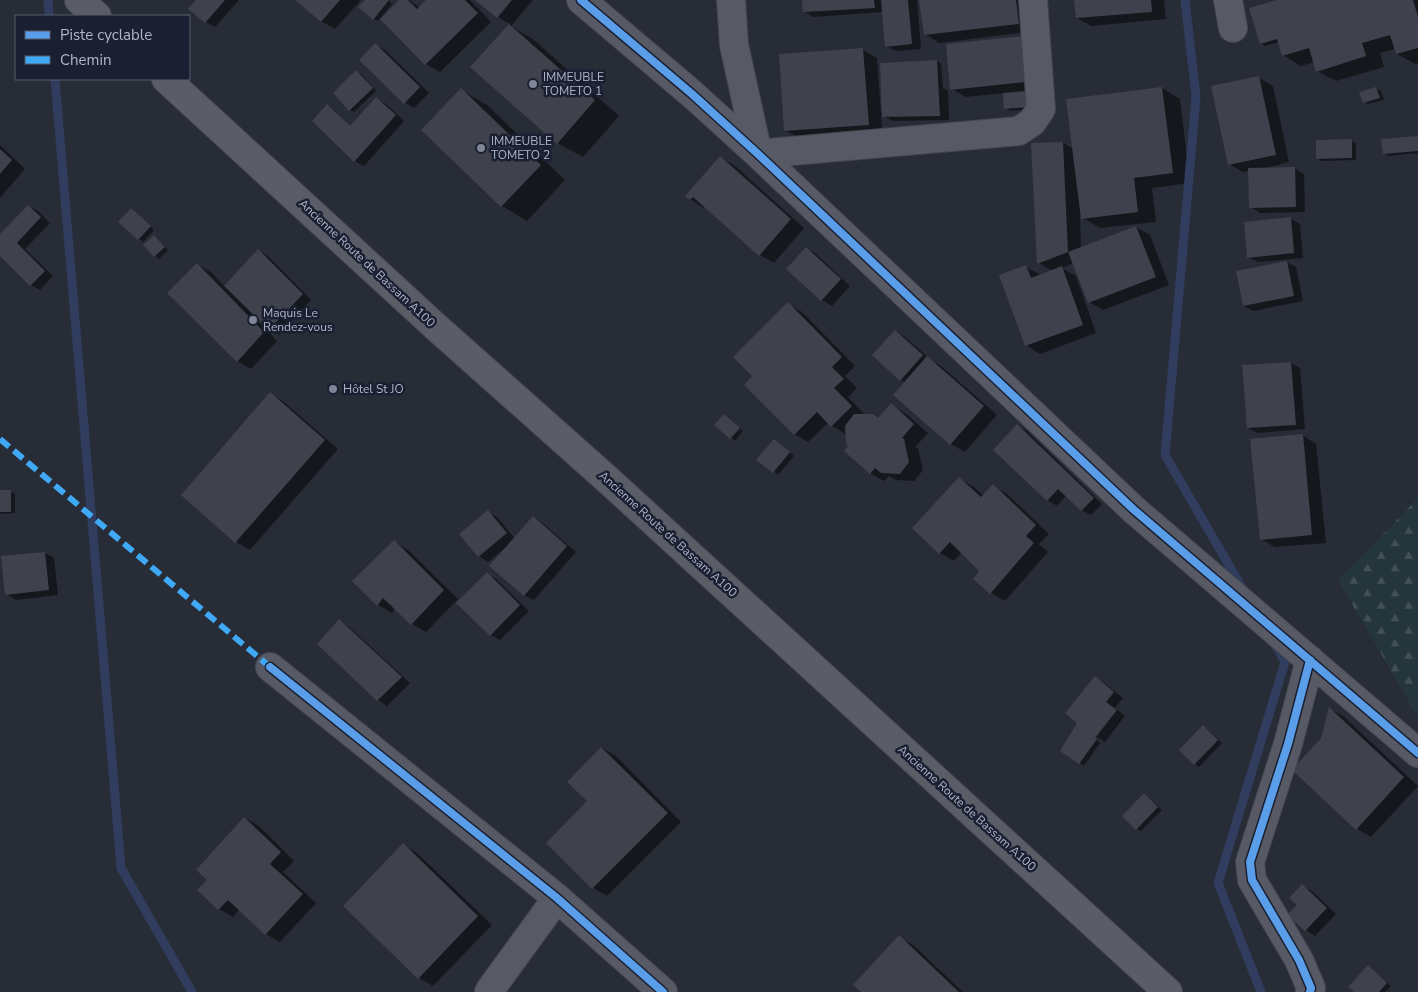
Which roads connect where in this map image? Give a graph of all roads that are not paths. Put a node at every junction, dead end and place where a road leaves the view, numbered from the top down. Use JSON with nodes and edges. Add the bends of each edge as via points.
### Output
{"nodes":[{"id":1,"x":79,"y":0,"type":"edge"},
{"id":2,"x":581,"y":0,"type":"edge"},
{"id":3,"x":731,"y":0,"type":"edge"},
{"id":4,"x":1032,"y":0,"type":"edge"},
{"id":5,"x":1228,"y":0,"type":"edge"},
{"id":6,"x":96,"y":15,"type":"edge"},
{"id":7,"x":1233,"y":28,"type":"dead end"},
{"id":8,"x":167,"y":80,"type":"edge"},
{"id":9,"x":758,"y":154,"type":"junction"},
{"id":10,"x":1310,"y":660,"type":"junction"},
{"id":11,"x":270,"y":667,"type":"dead end"},
{"id":12,"x":1418,"y":753,"type":"edge"},
{"id":13,"x":557,"y":898,"type":"junction"},
{"id":14,"x":489,"y":992,"type":"edge"},
{"id":15,"x":663,"y":992,"type":"edge"},
{"id":16,"x":1168,"y":992,"type":"edge"},
{"id":17,"x":1310,"y":992,"type":"edge"}],
"edges":[{"from":1,"to":6,"type":"main road"},
{"from":2,"to":9,"type":"street"},
{"from":3,"to":9,"type":"street","via":[[734,45]]},
{"from":4,"to":9,"type":"street","via":[[1041,109],[1032,122],[1019,130]]},
{"from":5,"to":7,"type":"street"},
{"from":8,"to":16,"type":"main road","name":"Ancienne Route de Bassam A100"},
{"from":9,"to":10,"type":"street","via":[[1132,509]]},
{"from":10,"to":12,"type":"street"},
{"from":10,"to":17,"type":"street","via":[[1288,744],[1250,862],[1252,880],[1299,960]]},
{"from":11,"to":13,"type":"street"},
{"from":13,"to":14,"type":"street"},
{"from":13,"to":15,"type":"street"}]}
